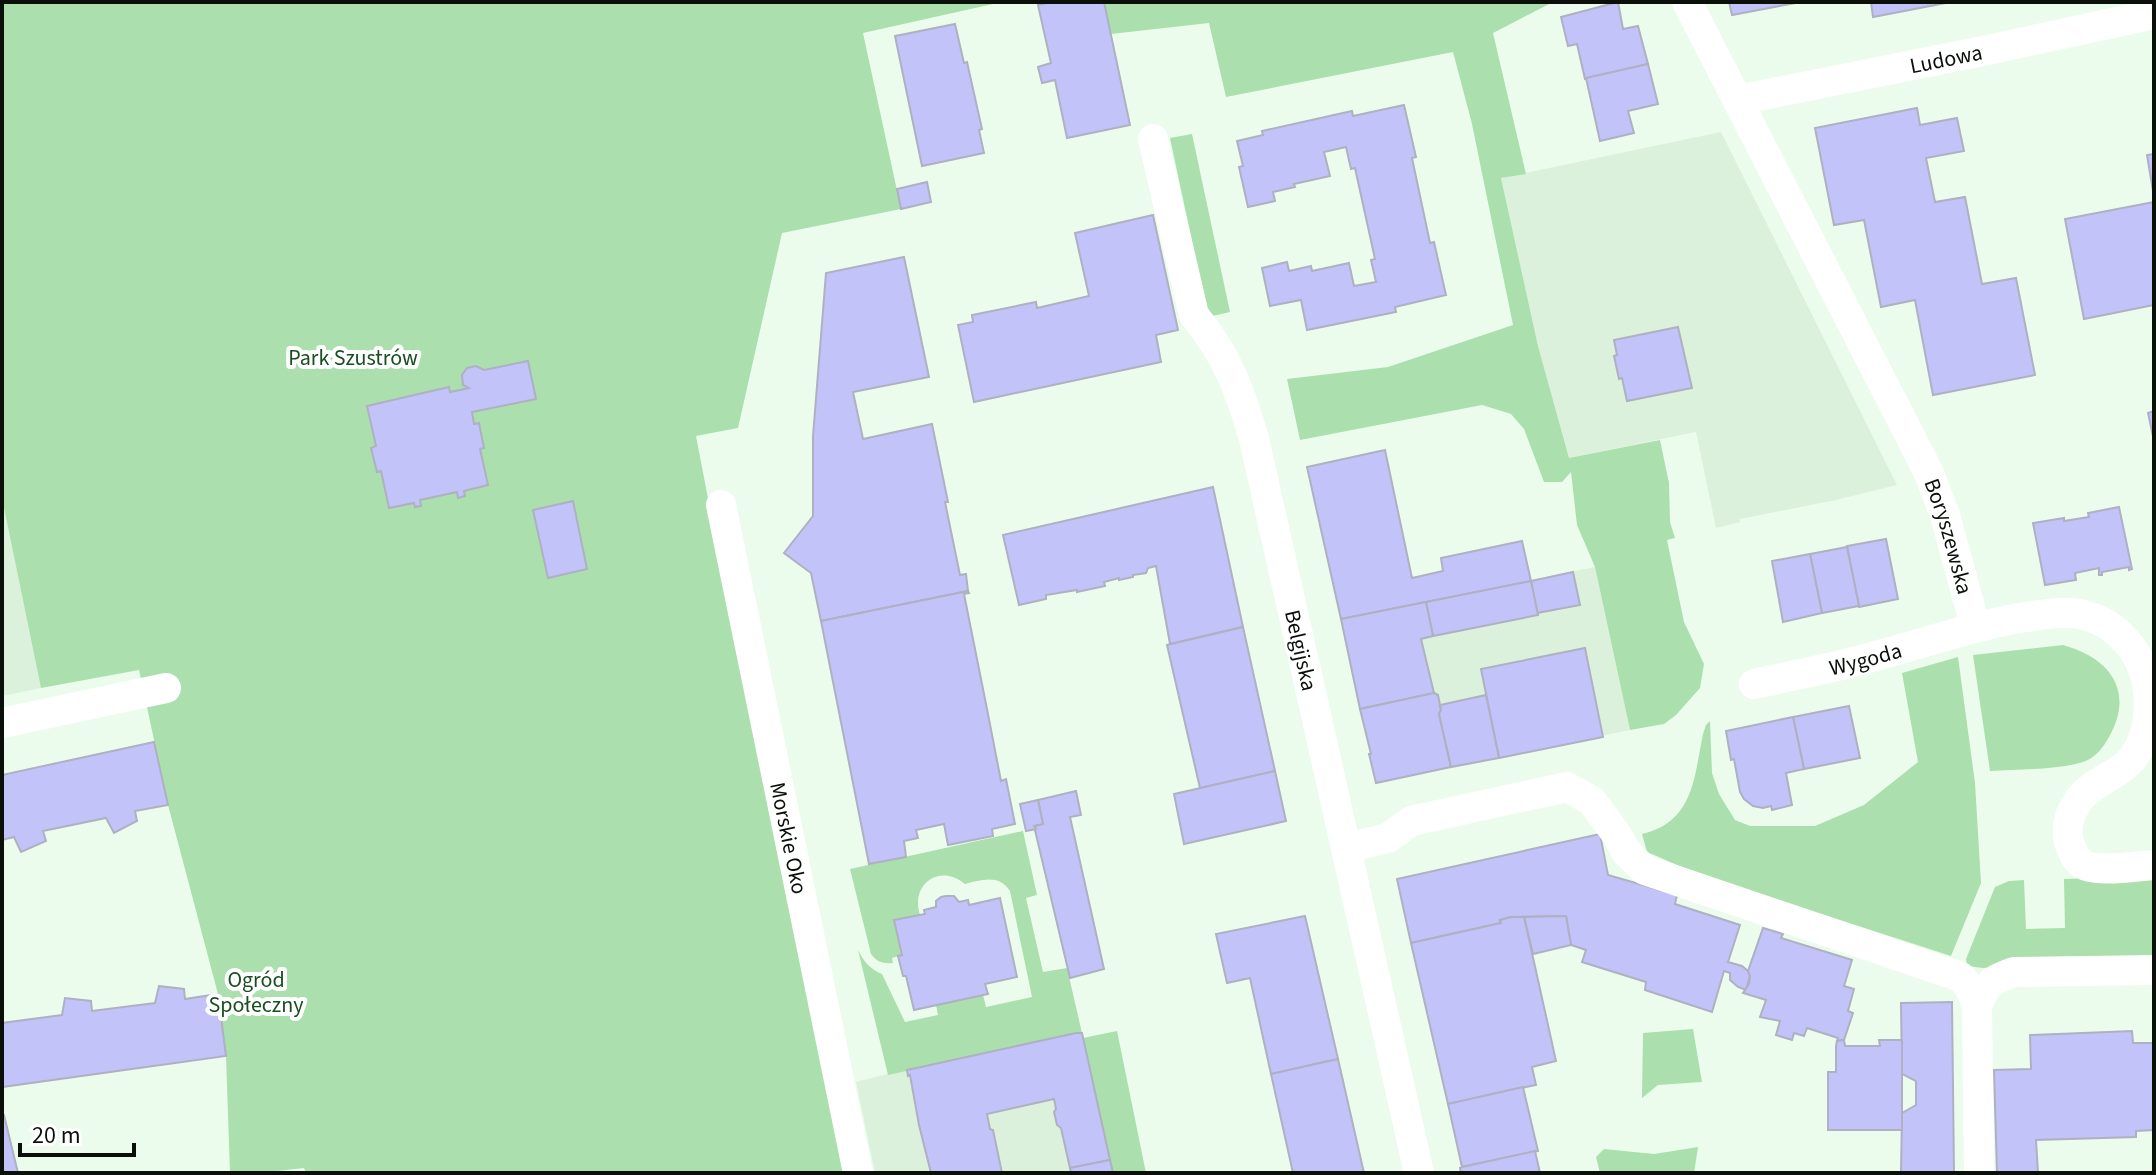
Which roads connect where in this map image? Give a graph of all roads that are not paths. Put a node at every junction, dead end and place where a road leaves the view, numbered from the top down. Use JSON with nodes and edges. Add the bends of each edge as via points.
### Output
{"nodes":[{"id":1,"x":1687,"y":2,"type":"edge"},
{"id":2,"x":2154,"y":14,"type":"edge"},
{"id":3,"x":1738,"y":100,"type":"junction"},
{"id":4,"x":1153,"y":139,"type":"dead end"},
{"id":5,"x":721,"y":505,"type":"dead end"},
{"id":6,"x":1975,"y":626,"type":"junction"},
{"id":7,"x":1754,"y":684,"type":"dead end"},
{"id":8,"x":166,"y":688,"type":"dead end"},
{"id":9,"x":2,"y":723,"type":"edge"},
{"id":10,"x":1346,"y":848,"type":"junction"},
{"id":11,"x":2154,"y":865,"type":"edge"},
{"id":12,"x":2154,"y":970,"type":"edge"},
{"id":13,"x":1977,"y":1005,"type":"junction"},
{"id":14,"x":858,"y":1173,"type":"edge"},
{"id":15,"x":1419,"y":1173,"type":"edge"},
{"id":16,"x":1979,"y":1173,"type":"edge"}],
"edges":[{"from":1,"to":3,"type":"street","name":"Boryszewska"},
{"from":2,"to":3,"type":"street","name":"Ludowa"},
{"from":3,"to":6,"type":"street","name":"Boryszewska","via":[[1929,473]]},
{"from":4,"to":10,"type":"street","name":"Belgijska","via":[[1194,315],[1229,365],[1254,439]]},
{"from":5,"to":14,"type":"street","name":"Morskie Oko"},
{"from":6,"to":7,"type":"street","name":"Wygoda","via":[[1871,658]]},
{"from":6,"to":11,"type":"street","via":[[2069,612],[2109,625],[2126,640],[2148,679],[2148,733],[2133,758],[2083,795],[2068,817],[2069,840],[2083,865]]},
{"from":8,"to":9,"type":"street"},
{"from":10,"to":13,"type":"street","via":[[1388,838],[1411,821],[1567,787],[1592,801],[1626,852],[1645,870],[1961,977]]},
{"from":10,"to":15,"type":"street","name":"Belgijska"},
{"from":12,"to":13,"type":"street","via":[[2014,972],[1994,979]]},
{"from":13,"to":16,"type":"street"}]}
